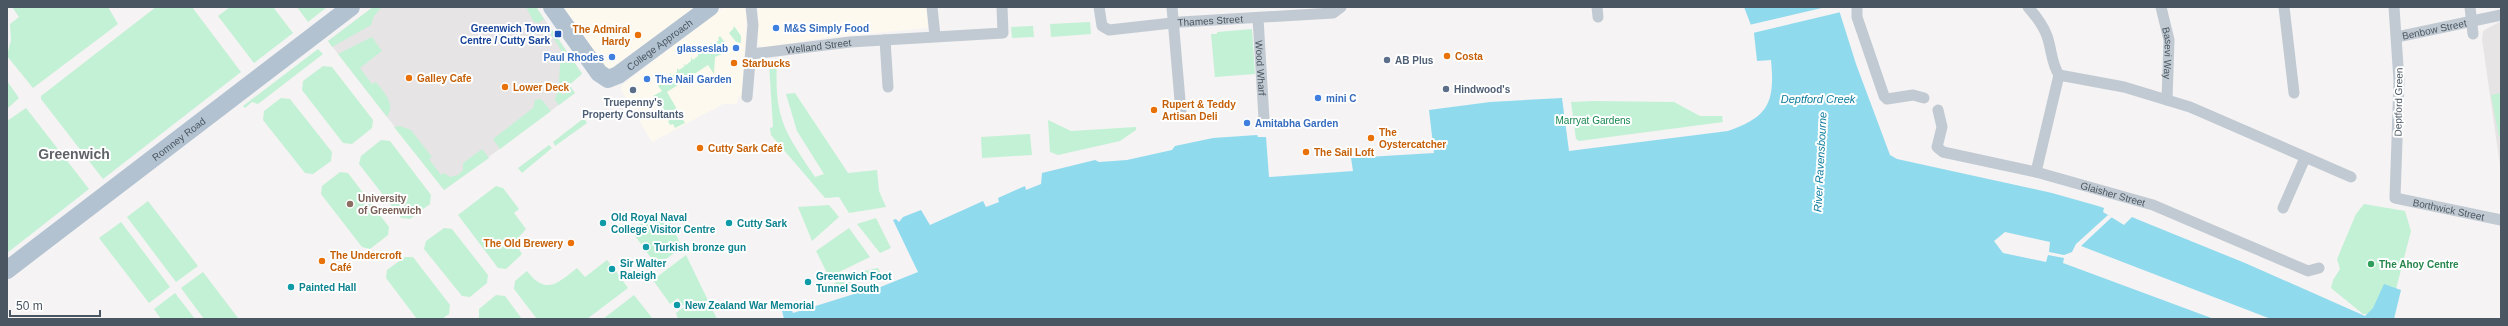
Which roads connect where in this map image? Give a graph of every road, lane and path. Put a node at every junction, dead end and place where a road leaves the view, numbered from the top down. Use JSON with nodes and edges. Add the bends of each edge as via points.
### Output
{"nodes":[{"id":1,"x":351,"y":7,"type":"edge"},
{"id":2,"x":552,"y":7,"type":"edge"},
{"id":3,"x":710,"y":7,"type":"edge"},
{"id":4,"x":751,"y":7,"type":"edge"},
{"id":5,"x":932,"y":7,"type":"edge"},
{"id":6,"x":1002,"y":7,"type":"edge"},
{"id":7,"x":1099,"y":7,"type":"edge"},
{"id":8,"x":1172,"y":7,"type":"edge"},
{"id":9,"x":1857,"y":7,"type":"edge"},
{"id":10,"x":2028,"y":7,"type":"edge"},
{"id":11,"x":2161,"y":7,"type":"edge"},
{"id":12,"x":2284,"y":7,"type":"edge"},
{"id":13,"x":2394,"y":7,"type":"edge"},
{"id":14,"x":2470,"y":7,"type":"edge"},
{"id":15,"x":1340,"y":8,"type":"edge"},
{"id":16,"x":2501,"y":15,"type":"edge"},
{"id":17,"x":1258,"y":18,"type":"junction"},
{"id":18,"x":2472,"y":21,"type":"junction"},
{"id":19,"x":1174,"y":23,"type":"junction"},
{"id":20,"x":2473,"y":34,"type":"dead end"},
{"id":21,"x":935,"y":36,"type":"junction"},
{"id":22,"x":2397,"y":37,"type":"junction"},
{"id":23,"x":885,"y":40,"type":"junction"},
{"id":24,"x":751,"y":54,"type":"junction"},
{"id":25,"x":2059,"y":75,"type":"junction"},
{"id":26,"x":888,"y":87,"type":"dead end"},
{"id":27,"x":2294,"y":93,"type":"dead end"},
{"id":28,"x":748,"y":97,"type":"dead end"},
{"id":29,"x":1924,"y":98,"type":"dead end"},
{"id":30,"x":2166,"y":100,"type":"junction"},
{"id":31,"x":1938,"y":110,"type":"dead end"},
{"id":32,"x":1181,"y":112,"type":"dead end"},
{"id":33,"x":1264,"y":119,"type":"dead end"},
{"id":34,"x":2305,"y":158,"type":"junction"},
{"id":35,"x":2036,"y":172,"type":"junction"},
{"id":36,"x":2351,"y":177,"type":"dead end"},
{"id":37,"x":2396,"y":198,"type":"joint"},
{"id":38,"x":2283,"y":208,"type":"dead end"},
{"id":39,"x":2501,"y":220,"type":"edge"},
{"id":40,"x":2319,"y":268,"type":"dead end"},
{"id":41,"x":7,"y":270,"type":"edge"}],
"edges":[{"from":1,"to":41,"type":"main road","name":"Romney Road"},
{"from":2,"to":3,"type":"main road","name":"College Approach","via":[[599,73],[608,79],[618,75]]},
{"from":4,"to":24,"type":"street"},
{"from":5,"to":21,"type":"street"},
{"from":6,"to":21,"type":"street","name":"Welland Street","via":[[1003,33]]},
{"from":7,"to":19,"type":"street","name":"Thames Street","via":[[1102,26],[1109,30]]},
{"from":8,"to":19,"type":"street"},
{"from":9,"to":29,"type":"street","via":[[1857,17],[1884,96],[1887,98],[1913,95]]},
{"from":10,"to":25,"type":"street","via":[[2047,35],[2053,66]]},
{"from":11,"to":30,"type":"street","name":"Basevi Way","via":[[2169,40]]},
{"from":12,"to":27,"type":"street"},
{"from":13,"to":22,"type":"street","name":"Deptford Green"},
{"from":14,"to":18,"type":"street","name":"Benbow Street"},
{"from":15,"to":17,"type":"street","name":"Thames Street","via":[[1333,13]]},
{"from":16,"to":18,"type":"street","name":"Benbow Street"},
{"from":17,"to":19,"type":"street","name":"Thames Street"},
{"from":17,"to":33,"type":"street","name":"Wood Wharf"},
{"from":18,"to":20,"type":"street","name":"Benbow Street"},
{"from":18,"to":22,"type":"street","name":"Benbow Street"},
{"from":19,"to":32,"type":"street"},
{"from":21,"to":23,"type":"street","name":"Welland Street"},
{"from":22,"to":37,"type":"street","name":"Deptford Green","via":[[2399,81]]},
{"from":23,"to":24,"type":"street","name":"Welland Street"},
{"from":23,"to":26,"type":"street"},
{"from":24,"to":28,"type":"street"},
{"from":25,"to":30,"type":"street","via":[[2124,87]]},
{"from":25,"to":35,"type":"street"},
{"from":30,"to":34,"type":"street","via":[[2218,117]]},
{"from":31,"to":35,"type":"street","name":"Glaisher Street","via":[[1942,127],[1937,147],[1943,152]]},
{"from":34,"to":36,"type":"street"},
{"from":34,"to":38,"type":"street"},
{"from":35,"to":40,"type":"street","name":"Glaisher Street","via":[[2153,206],[2308,271]]},
{"from":37,"to":39,"type":"street","name":"Borthwick Street"}]}
